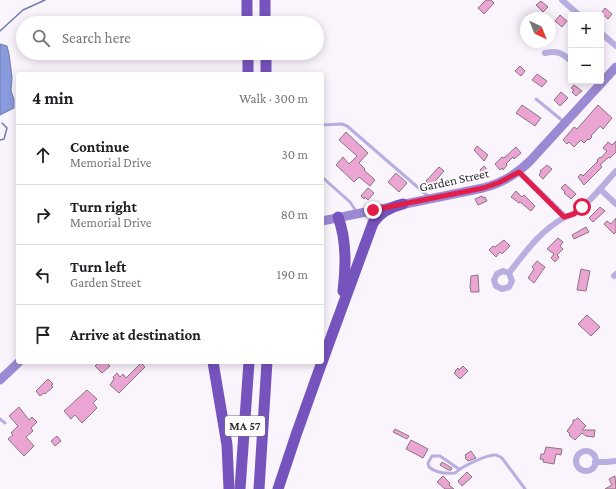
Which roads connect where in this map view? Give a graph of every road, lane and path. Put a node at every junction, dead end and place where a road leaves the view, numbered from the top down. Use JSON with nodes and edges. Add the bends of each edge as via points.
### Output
{"nodes":[{"id":1,"x":247,"y":0,"type":"edge"},
{"id":2,"x":265,"y":0,"type":"edge"},
{"id":3,"x":562,"y":0,"type":"edge"},
{"id":4,"x":576,"y":12,"type":"edge"},
{"id":5,"x":247,"y":16,"type":"edge"},
{"id":6,"x":265,"y":16,"type":"edge"},
{"id":7,"x":604,"y":36,"type":"edge"},
{"id":8,"x":616,"y":46,"type":"edge"},
{"id":9,"x":546,"y":53,"type":"dead end"},
{"id":10,"x":568,"y":59,"type":"edge"},
{"id":11,"x":248,"y":60,"type":"edge"},
{"id":12,"x":266,"y":60,"type":"edge"},
{"id":13,"x":616,"y":67,"type":"edge"},
{"id":14,"x":248,"y":72,"type":"edge"},
{"id":15,"x":266,"y":72,"type":"edge"},
{"id":16,"x":604,"y":78,"type":"edge"},
{"id":17,"x":597,"y":84,"type":"edge"},
{"id":18,"x":536,"y":99,"type":"dead end"},
{"id":19,"x":565,"y":123,"type":"junction"},
{"id":20,"x":324,"y":125,"type":"edge"},
{"id":21,"x":616,"y":171,"type":"edge"},
{"id":22,"x":519,"y":172,"type":"junction"},
{"id":23,"x":324,"y":180,"type":"edge"},
{"id":24,"x":600,"y":188,"type":"junction"},
{"id":25,"x":430,"y":198,"type":"junction"},
{"id":26,"x":403,"y":204,"type":"junction"},
{"id":27,"x":616,"y":204,"type":"edge"},
{"id":28,"x":358,"y":213,"type":"junction"},
{"id":29,"x":338,"y":217,"type":"junction"},
{"id":30,"x":565,"y":217,"type":"junction"},
{"id":31,"x":324,"y":220,"type":"edge"},
{"id":32,"x":509,"y":273,"type":"dead end"},
{"id":33,"x":335,"y":324,"type":"junction"},
{"id":34,"x":324,"y":356,"type":"edge"},
{"id":35,"x":17,"y":364,"type":"edge"},
{"id":36,"x":213,"y":364,"type":"edge"},
{"id":37,"x":249,"y":364,"type":"edge"},
{"id":38,"x":267,"y":364,"type":"edge"},
{"id":39,"x":321,"y":364,"type":"edge"},
{"id":40,"x":0,"y":380,"type":"edge"},
{"id":41,"x":0,"y":419,"type":"edge"},
{"id":42,"x":5,"y":423,"type":"dead end"},
{"id":43,"x":616,"y":461,"type":"edge"},
{"id":44,"x":595,"y":462,"type":"dead end"},
{"id":45,"x":459,"y":469,"type":"junction"},
{"id":46,"x":230,"y":489,"type":"edge"},
{"id":47,"x":240,"y":489,"type":"edge"},
{"id":48,"x":258,"y":489,"type":"edge"},
{"id":49,"x":278,"y":489,"type":"edge"},
{"id":50,"x":525,"y":489,"type":"edge"}],
"edges":[{"from":1,"to":5,"type":"highway"},
{"from":2,"to":6,"type":"highway"},
{"from":3,"to":4,"type":"street"},
{"from":7,"to":8,"type":"street"},
{"from":9,"to":10,"type":"street","via":[[556,51]]},
{"from":11,"to":14,"type":"highway"},
{"from":12,"to":15,"type":"highway"},
{"from":13,"to":16,"type":"street","name":"Garden Street"},
{"from":17,"to":19,"type":"street","name":"Garden Street"},
{"from":18,"to":19,"type":"lane"},
{"from":19,"to":22,"type":"street","name":"Garden Street"},
{"from":20,"to":25,"type":"lane","via":[[347,126]]},
{"from":21,"to":24,"type":"street"},
{"from":22,"to":25,"type":"street","name":"Garden Street","via":[[491,186]]},
{"from":22,"to":30,"type":"street"},
{"from":23,"to":28,"type":"lane","via":[[350,202]]},
{"from":24,"to":27,"type":"street"},
{"from":24,"to":30,"type":"street","via":[[577,212]]},
{"from":25,"to":26,"type":"street","name":"Garden Street"},
{"from":26,"to":28,"type":"street","name":"Garden Street"},
{"from":26,"to":33,"type":"highway","via":[[378,216],[373,223]]},
{"from":28,"to":29,"type":"street","name":"Garden Street"},
{"from":29,"to":31,"type":"street","name":"Garden Street"},
{"from":29,"to":33,"type":"highway","via":[[344,241],[345,270],[342,301]]},
{"from":30,"to":32,"type":"street","via":[[539,235]]},
{"from":33,"to":34,"type":"highway"},
{"from":35,"to":40,"type":"street"},
{"from":36,"to":46,"type":"highway","via":[[227,445]]},
{"from":37,"to":47,"type":"highway","number":"MA 57"},
{"from":38,"to":48,"type":"highway","number":"MA 57"},
{"from":39,"to":49,"type":"highway"},
{"from":41,"to":42,"type":"lane"},
{"from":43,"to":44,"type":"street"},
{"from":45,"to":45,"type":"lane","via":[[446,474],[433,471],[428,463],[432,456],[440,456]]},
{"from":45,"to":50,"type":"lane","via":[[488,456],[498,455]]}]}
